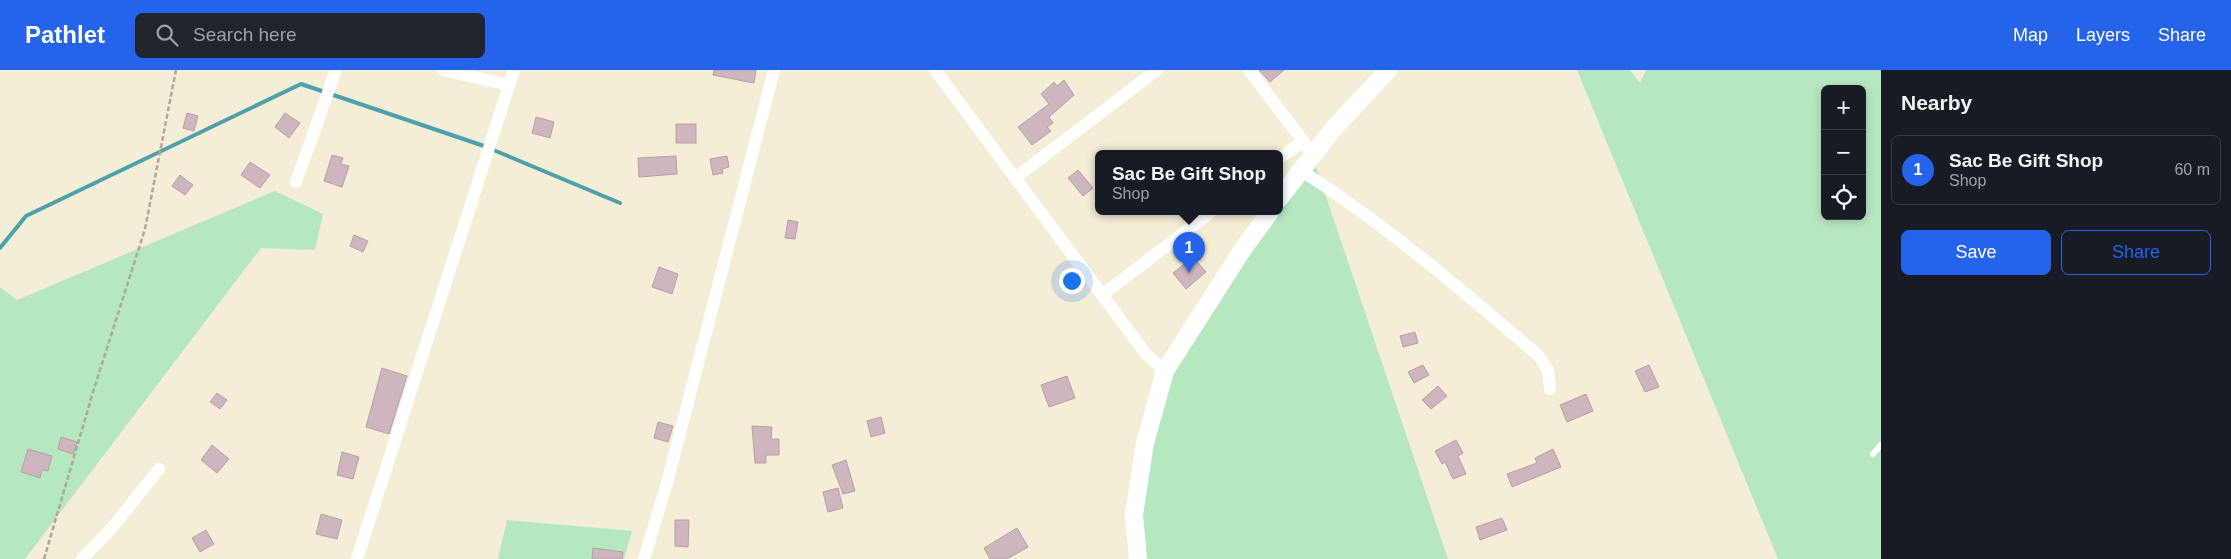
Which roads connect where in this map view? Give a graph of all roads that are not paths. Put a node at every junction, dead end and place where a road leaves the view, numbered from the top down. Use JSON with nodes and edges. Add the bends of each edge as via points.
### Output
{"nodes":[{"id":1,"x":336,"y":70,"type":"edge"},
{"id":2,"x":443,"y":70,"type":"edge"},
{"id":3,"x":514,"y":70,"type":"edge"},
{"id":4,"x":774,"y":70,"type":"edge"},
{"id":5,"x":935,"y":70,"type":"edge"},
{"id":6,"x":1157,"y":70,"type":"edge"},
{"id":7,"x":1249,"y":70,"type":"edge"},
{"id":8,"x":1388,"y":70,"type":"edge"},
{"id":9,"x":509,"y":85,"type":"junction"},
{"id":10,"x":1307,"y":148,"type":"junction"},
{"id":11,"x":1283,"y":157,"type":"edge"},
{"id":12,"x":1300,"y":170,"type":"junction"},
{"id":13,"x":1016,"y":178,"type":"junction"},
{"id":14,"x":296,"y":182,"type":"dead end"},
{"id":15,"x":1283,"y":194,"type":"edge"},
{"id":16,"x":1206,"y":215,"type":"edge"},
{"id":17,"x":1268,"y":215,"type":"edge"},
{"id":18,"x":1102,"y":295,"type":"junction"},
{"id":19,"x":1165,"y":371,"type":"junction"},
{"id":20,"x":1550,"y":389,"type":"dead end"},
{"id":21,"x":1881,"y":445,"type":"edge"},
{"id":22,"x":1873,"y":454,"type":"dead end"},
{"id":23,"x":159,"y":469,"type":"dead end"},
{"id":24,"x":82,"y":559,"type":"edge"},
{"id":25,"x":357,"y":559,"type":"edge"},
{"id":26,"x":644,"y":559,"type":"edge"},
{"id":27,"x":1138,"y":559,"type":"edge"}],
"edges":[{"from":1,"to":14,"type":"street"},
{"from":2,"to":9,"type":"street"},
{"from":3,"to":9,"type":"street"},
{"from":4,"to":26,"type":"street","via":[[669,475]]},
{"from":5,"to":13,"type":"street"},
{"from":6,"to":13,"type":"street"},
{"from":7,"to":10,"type":"street"},
{"from":8,"to":10,"type":"main road"},
{"from":9,"to":25,"type":"street"},
{"from":10,"to":11,"type":"street"},
{"from":10,"to":12,"type":"main road"},
{"from":12,"to":15,"type":"main road"},
{"from":12,"to":20,"type":"street","via":[[1333,191],[1434,269],[1539,356],[1548,370]]},
{"from":13,"to":18,"type":"street"},
{"from":16,"to":18,"type":"street"},
{"from":17,"to":19,"type":"main road"},
{"from":18,"to":19,"type":"street","via":[[1146,354]]},
{"from":19,"to":27,"type":"main road","via":[[1145,443],[1136,506]]},
{"from":21,"to":22,"type":"lane"},
{"from":23,"to":24,"type":"street","via":[[112,528]]}]}
